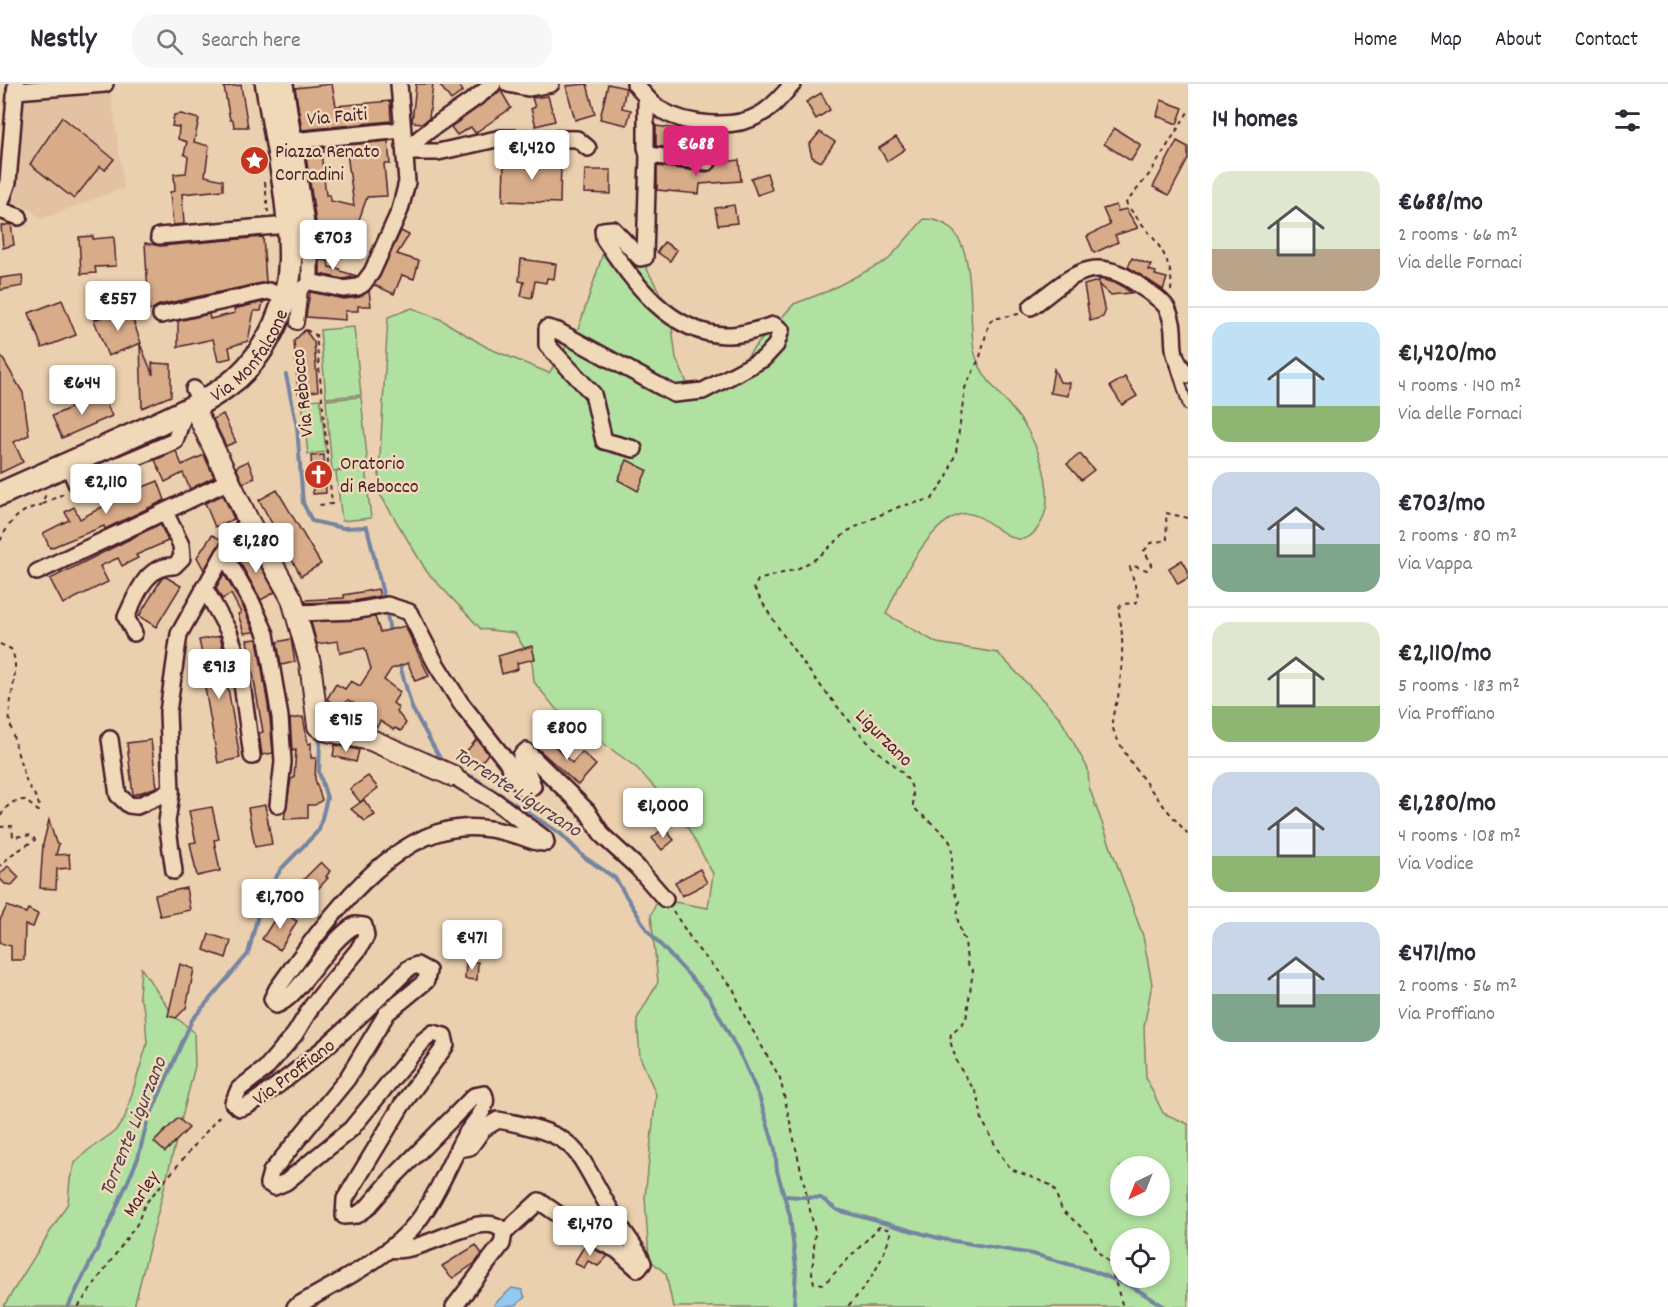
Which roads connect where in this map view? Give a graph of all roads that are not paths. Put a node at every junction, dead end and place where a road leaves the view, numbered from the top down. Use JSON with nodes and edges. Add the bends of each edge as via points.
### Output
{"nodes":[{"id":1,"x":105,"y":84,"type":"edge"},
{"id":2,"x":267,"y":84,"type":"edge"},
{"id":3,"x":285,"y":84,"type":"edge"},
{"id":4,"x":399,"y":84,"type":"edge"},
{"id":5,"x":494,"y":84,"type":"edge"},
{"id":6,"x":508,"y":84,"type":"edge"},
{"id":7,"x":551,"y":84,"type":"edge"},
{"id":8,"x":635,"y":84,"type":"edge"},
{"id":9,"x":793,"y":84,"type":"edge"},
{"id":10,"x":15,"y":88,"type":"edge"},
{"id":11,"x":646,"y":97,"type":"junction"},
{"id":12,"x":402,"y":130,"type":"junction"},
{"id":13,"x":285,"y":142,"type":"junction"},
{"id":14,"x":588,"y":148,"type":"dead end"},
{"id":15,"x":406,"y":152,"type":"junction"},
{"id":16,"x":648,"y":155,"type":"junction"},
{"id":17,"x":708,"y":162,"type":"dead end"},
{"id":18,"x":0,"y":205,"type":"edge"},
{"id":19,"x":0,"y":210,"type":"edge"},
{"id":20,"x":19,"y":217,"type":"dead end"},
{"id":21,"x":279,"y":226,"type":"junction"},
{"id":22,"x":159,"y":236,"type":"dead end"},
{"id":23,"x":310,"y":282,"type":"junction"},
{"id":24,"x":285,"y":297,"type":"junction"},
{"id":25,"x":1031,"y":307,"type":"road end"},
{"id":26,"x":160,"y":315,"type":"dead end"},
{"id":27,"x":297,"y":323,"type":"dead end"},
{"id":28,"x":1175,"y":360,"type":"junction"},
{"id":29,"x":1188,"y":375,"type":"edge"},
{"id":30,"x":193,"y":402,"type":"junction"},
{"id":31,"x":1188,"y":406,"type":"edge"},
{"id":32,"x":634,"y":449,"type":"dead end"},
{"id":33,"x":94,"y":453,"type":"junction"},
{"id":34,"x":109,"y":470,"type":"junction"},
{"id":35,"x":64,"y":473,"type":"junction"},
{"id":36,"x":229,"y":482,"type":"junction"},
{"id":37,"x":0,"y":494,"type":"edge"},
{"id":38,"x":165,"y":512,"type":"junction"},
{"id":39,"x":248,"y":520,"type":"junction"},
{"id":40,"x":224,"y":554,"type":"junction"},
{"id":41,"x":37,"y":572,"type":"dead end"},
{"id":42,"x":204,"y":587,"type":"junction"},
{"id":43,"x":297,"y":613,"type":"junction"},
{"id":44,"x":134,"y":633,"type":"dead end"},
{"id":45,"x":110,"y":739,"type":"dead end"},
{"id":46,"x":252,"y":756,"type":"dead end"},
{"id":47,"x":453,"y":776,"type":"joint"},
{"id":48,"x":171,"y":791,"type":"junction"},
{"id":49,"x":278,"y":805,"type":"dead end"},
{"id":50,"x":174,"y":871,"type":"dead end"},
{"id":51,"x":665,"y":899,"type":"road end"},
{"id":52,"x":459,"y":1149,"type":"junction"},
{"id":53,"x":504,"y":1233,"type":"junction"},
{"id":54,"x":390,"y":1249,"type":"junction"},
{"id":55,"x":295,"y":1307,"type":"edge"},
{"id":56,"x":454,"y":1307,"type":"edge"}],
"edges":[{"from":1,"to":10,"type":"street"},
{"from":2,"to":13,"type":"main road","name":"Via Monfalcone"},
{"from":3,"to":13,"type":"street","name":"Via Rebocco"},
{"from":4,"to":12,"type":"street"},
{"from":5,"to":15,"type":"street","via":[[414,141]]},
{"from":6,"to":7,"type":"street","via":[[528,88]]},
{"from":8,"to":11,"type":"street"},
{"from":9,"to":11,"type":"street","via":[[761,114],[742,122],[689,121],[662,111]]},
{"from":10,"to":18,"type":"street","via":[[8,182]]},
{"from":11,"to":16,"type":"street"},
{"from":12,"to":13,"type":"street","name":"Via Faiti"},
{"from":12,"to":15,"type":"street"},
{"from":13,"to":21,"type":"main road","name":"Via Monfalcone"},
{"from":13,"to":23,"type":"street","name":"Via Rebocco","via":[[310,250]]},
{"from":14,"to":15,"type":"street","via":[[577,139],[501,138],[438,152]]},
{"from":15,"to":23,"type":"street","via":[[407,182],[400,210],[370,276],[358,287],[343,289]]},
{"from":16,"to":17,"type":"street"},
{"from":16,"to":32,"type":"street","via":[[645,257],[640,258],[613,229],[603,231],[633,281],[657,306],[700,332],[727,336],[774,325],[781,330],[776,345],[763,358],[703,391],[674,394],[547,328],[547,345],[593,394],[604,441]]},
{"from":19,"to":20,"type":"street"},
{"from":21,"to":22,"type":"street"},
{"from":21,"to":24,"type":"main road","name":"Via Monfalcone","via":[[290,260]]},
{"from":23,"to":27,"type":"street","name":"Via Rebocco","via":[[301,289]]},
{"from":24,"to":26,"type":"street","name":"Via Monfalcone","via":[[269,291]]},
{"from":24,"to":30,"type":"main road","name":"Via Monfalcone","via":[[269,334],[239,376]]},
{"from":25,"to":28,"type":"street","via":[[1067,278],[1085,270],[1110,269],[1167,308]]},
{"from":28,"to":29,"type":"street"},
{"from":28,"to":31,"type":"lane"},
{"from":30,"to":33,"type":"main road","name":"Via Monfalcone"},
{"from":30,"to":34,"type":"street","name":"Via Monfalcone","via":[[175,441]]},
{"from":30,"to":36,"type":"street","name":"Via Proffiano"},
{"from":33,"to":34,"type":"street"},
{"from":33,"to":35,"type":"main road","name":"Via Monfalcone"},
{"from":34,"to":35,"type":"street","name":"Via Monfalcone"},
{"from":35,"to":37,"type":"main road","name":"Via Monfalcone"},
{"from":36,"to":38,"type":"street"},
{"from":36,"to":39,"type":"street","name":"Via Proffiano"},
{"from":38,"to":41,"type":"street"},
{"from":38,"to":44,"type":"street","via":[[181,544],[182,558],[174,566],[162,565],[149,573],[126,617]]},
{"from":39,"to":40,"type":"street"},
{"from":39,"to":43,"type":"street","name":"Via Proffiano"},
{"from":40,"to":42,"type":"street"},
{"from":40,"to":49,"type":"street","via":[[266,634],[280,717],[283,762]]},
{"from":42,"to":46,"type":"street","via":[[229,632],[239,662]]},
{"from":42,"to":48,"type":"street","via":[[179,634],[174,657],[168,712]]},
{"from":43,"to":47,"type":"street","name":"Via Proffiano","via":[[320,728],[371,741]]},
{"from":43,"to":51,"type":"street","via":[[354,611],[387,605],[409,612],[460,702],[523,788],[533,786],[521,758],[526,752],[587,812],[603,836]]},
{"from":45,"to":48,"type":"street","via":[[122,801],[137,806]]},
{"from":47,"to":52,"type":"street","name":"Via Proffiano","via":[[495,801],[546,843],[487,829],[461,828],[438,833],[400,851],[329,918],[299,956],[274,994],[274,1004],[289,998],[324,951],[349,928],[361,924],[365,929],[366,936],[358,950],[325,988],[295,1034],[233,1099],[237,1107],[249,1105],[320,1053],[409,968],[422,966],[429,974],[426,981],[387,1013],[347,1079],[271,1172],[268,1183],[274,1187],[286,1182],[351,1129],[433,1033],[444,1036],[446,1045],[402,1105],[345,1199],[343,1214],[353,1217],[367,1208],[466,1103],[484,1094],[484,1107]]},
{"from":48,"to":50,"type":"street","via":[[167,822]]},
{"from":52,"to":53,"type":"street","name":"Via Proffiano","via":[[470,1147],[483,1129],[498,1120],[559,1136],[586,1163],[643,1263],[638,1269],[633,1267],[617,1250],[539,1201]]},
{"from":52,"to":54,"type":"street","name":"Via Proffiano","via":[[422,1215]]},
{"from":53,"to":54,"type":"street","name":"Via Proffiano","via":[[486,1223],[400,1252]]},
{"from":53,"to":56,"type":"street","name":"Via Proffiano","via":[[493,1258]]},
{"from":54,"to":55,"type":"street","name":"Via Proffiano"}]}
